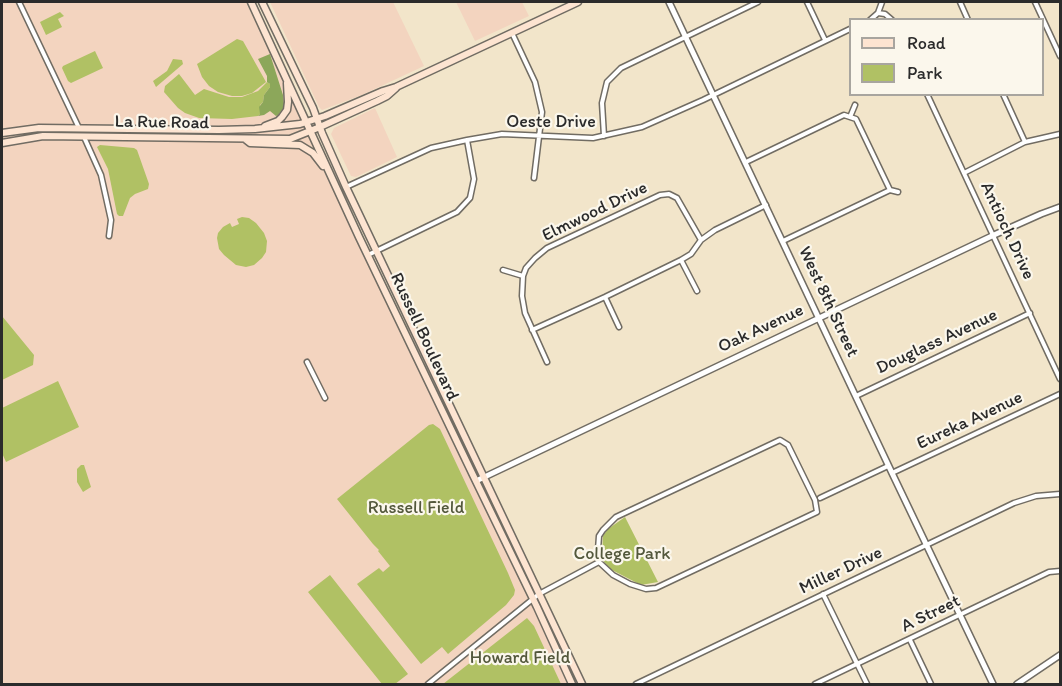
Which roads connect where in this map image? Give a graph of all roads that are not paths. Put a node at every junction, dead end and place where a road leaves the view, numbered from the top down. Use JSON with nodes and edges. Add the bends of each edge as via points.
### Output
{"nodes":[{"id":1,"x":19,"y":2,"type":"edge"},
{"id":2,"x":251,"y":2,"type":"edge"},
{"id":3,"x":262,"y":2,"type":"edge"},
{"id":4,"x":578,"y":2,"type":"edge"},
{"id":5,"x":669,"y":2,"type":"edge"},
{"id":6,"x":758,"y":2,"type":"edge"},
{"id":7,"x":807,"y":2,"type":"edge"},
{"id":8,"x":882,"y":2,"type":"edge"},
{"id":9,"x":960,"y":2,"type":"edge"},
{"id":10,"x":1035,"y":2,"type":"edge"},
{"id":11,"x":878,"y":13,"type":"junction"},
{"id":12,"x":872,"y":18,"type":"edge"},
{"id":13,"x":890,"y":18,"type":"edge"},
{"id":14,"x":967,"y":18,"type":"edge"},
{"id":15,"x":1042,"y":18,"type":"edge"},
{"id":16,"x":1044,"y":21,"type":"edge"},
{"id":17,"x":849,"y":29,"type":"edge"},
{"id":18,"x":512,"y":33,"type":"junction"},
{"id":19,"x":686,"y":36,"type":"junction"},
{"id":20,"x":825,"y":40,"type":"junction"},
{"id":21,"x":1060,"y":56,"type":"edge"},
{"id":22,"x":287,"y":82,"type":"junction"},
{"id":23,"x":393,"y":88,"type":"junction"},
{"id":24,"x":713,"y":94,"type":"junction"},
{"id":25,"x":928,"y":96,"type":"edge"},
{"id":26,"x":1004,"y":96,"type":"edge"},
{"id":27,"x":855,"y":105,"type":"dead end"},
{"id":28,"x":850,"y":117,"type":"junction"},
{"id":29,"x":317,"y":120,"type":"junction"},
{"id":30,"x":306,"y":123,"type":"junction"},
{"id":31,"x":320,"y":127,"type":"junction"},
{"id":32,"x":80,"y":129,"type":"junction"},
{"id":33,"x":255,"y":129,"type":"junction"},
{"id":34,"x":310,"y":131,"type":"junction"},
{"id":35,"x":2,"y":133,"type":"edge"},
{"id":36,"x":1060,"y":134,"type":"edge"},
{"id":37,"x":83,"y":136,"type":"junction"},
{"id":38,"x":540,"y":136,"type":"junction"},
{"id":39,"x":604,"y":136,"type":"junction"},
{"id":40,"x":244,"y":139,"type":"junction"},
{"id":41,"x":467,"y":140,"type":"junction"},
{"id":42,"x":1025,"y":142,"type":"junction"},
{"id":43,"x":2,"y":143,"type":"edge"},
{"id":44,"x":746,"y":162,"type":"junction"},
{"id":45,"x":964,"y":173,"type":"junction"},
{"id":46,"x":331,"y":177,"type":"junction"},
{"id":47,"x":534,"y":178,"type":"dead end"},
{"id":48,"x":346,"y":187,"type":"junction"},
{"id":49,"x":890,"y":190,"type":"junction"},
{"id":50,"x":898,"y":192,"type":"dead end"},
{"id":51,"x":765,"y":205,"type":"junction"},
{"id":52,"x":1060,"y":207,"type":"edge"},
{"id":53,"x":994,"y":235,"type":"junction"},
{"id":54,"x":109,"y":236,"type":"dead end"},
{"id":55,"x":701,"y":240,"type":"junction"},
{"id":56,"x":783,"y":241,"type":"junction"},
{"id":57,"x":376,"y":251,"type":"junction"},
{"id":58,"x":368,"y":255,"type":"junction"},
{"id":59,"x":681,"y":260,"type":"junction"},
{"id":60,"x":503,"y":270,"type":"dead end"},
{"id":61,"x":523,"y":276,"type":"junction"},
{"id":62,"x":697,"y":291,"type":"dead end"},
{"id":63,"x":605,"y":297,"type":"junction"},
{"id":64,"x":1030,"y":313,"type":"junction"},
{"id":65,"x":819,"y":318,"type":"junction"},
{"id":66,"x":619,"y":327,"type":"dead end"},
{"id":67,"x":532,"y":330,"type":"junction"},
{"id":68,"x":307,"y":362,"type":"dead end"},
{"id":69,"x":547,"y":362,"type":"dead end"},
{"id":70,"x":1060,"y":379,"type":"edge"},
{"id":71,"x":1060,"y":394,"type":"edge"},
{"id":72,"x":856,"y":396,"type":"junction"},
{"id":73,"x":325,"y":398,"type":"dead end"},
{"id":74,"x":442,"y":412,"type":"junction"},
{"id":75,"x":459,"y":425,"type":"junction"},
{"id":76,"x":888,"y":466,"type":"junction"},
{"id":77,"x":892,"y":473,"type":"junction"},
{"id":78,"x":484,"y":477,"type":"junction"},
{"id":79,"x":476,"y":481,"type":"junction"},
{"id":80,"x":1060,"y":494,"type":"edge"},
{"id":81,"x":820,"y":498,"type":"dead end"},
{"id":82,"x":927,"y":546,"type":"junction"},
{"id":83,"x":599,"y":562,"type":"junction"},
{"id":84,"x":1060,"y":570,"type":"edge"},
{"id":85,"x":539,"y":594,"type":"junction"},
{"id":86,"x":823,"y":594,"type":"junction"},
{"id":87,"x":534,"y":599,"type":"junction"},
{"id":88,"x":960,"y":615,"type":"junction"},
{"id":89,"x":910,"y":640,"type":"junction"},
{"id":90,"x":1060,"y":655,"type":"edge"},
{"id":91,"x":857,"y":665,"type":"junction"},
{"id":92,"x":428,"y":684,"type":"edge"},
{"id":93,"x":572,"y":684,"type":"edge"},
{"id":94,"x":582,"y":684,"type":"edge"},
{"id":95,"x":636,"y":684,"type":"edge"},
{"id":96,"x":815,"y":684,"type":"edge"},
{"id":97,"x":867,"y":684,"type":"edge"},
{"id":98,"x":931,"y":684,"type":"edge"},
{"id":99,"x":993,"y":684,"type":"edge"},
{"id":100,"x":1017,"y":684,"type":"edge"}],
"edges":[{"from":1,"to":32,"type":"street"},
{"from":2,"to":22,"type":"main road","name":"Russell Boulevard"},
{"from":3,"to":29,"type":"main road","name":"Russell Boulevard"},
{"from":4,"to":18,"type":"main road"},
{"from":5,"to":19,"type":"street","name":"West 8th Street"},
{"from":6,"to":19,"type":"street"},
{"from":7,"to":20,"type":"street"},
{"from":8,"to":11,"type":"street"},
{"from":9,"to":14,"type":"street"},
{"from":10,"to":15,"type":"street"},
{"from":11,"to":12,"type":"street"},
{"from":11,"to":13,"type":"street"},
{"from":16,"to":21,"type":"street"},
{"from":17,"to":20,"type":"street","name":"Oeste Drive"},
{"from":18,"to":23,"type":"main road"},
{"from":18,"to":38,"type":"street","via":[[539,96]]},
{"from":19,"to":24,"type":"street","name":"West 8th Street"},
{"from":19,"to":39,"type":"street","via":[[621,68],[607,82],[602,103]]},
{"from":20,"to":24,"type":"street","name":"Oeste Drive"},
{"from":22,"to":30,"type":"main road","name":"Russell Boulevard"},
{"from":22,"to":33,"type":"main road","via":[[287,110],[278,121]]},
{"from":23,"to":29,"type":"main road","name":"La Rue Road"},
{"from":23,"to":31,"type":"main road","name":"La Rue Road","via":[[371,99],[370,104]]},
{"from":24,"to":39,"type":"street","name":"Oeste Drive","via":[[642,127]]},
{"from":24,"to":44,"type":"street","name":"West 8th Street"},
{"from":25,"to":45,"type":"street","name":"Antioch Drive"},
{"from":26,"to":42,"type":"street"},
{"from":27,"to":28,"type":"street"},
{"from":28,"to":44,"type":"street","via":[[844,115]]},
{"from":28,"to":49,"type":"street","via":[[856,119]]},
{"from":29,"to":30,"type":"main road","name":"La Rue Road"},
{"from":29,"to":31,"type":"main road","name":"Russell Boulevard"},
{"from":30,"to":33,"type":"main road","name":"La Rue Road"},
{"from":30,"to":34,"type":"main road","name":"Russell Boulevard"},
{"from":31,"to":34,"type":"main road","name":"La Rue Road"},
{"from":31,"to":48,"type":"main road","name":"Russell Boulevard"},
{"from":32,"to":33,"type":"main road","name":"La Rue Road"},
{"from":32,"to":35,"type":"main road","name":"La Rue Road","via":[[39,128]]},
{"from":32,"to":37,"type":"street"},
{"from":34,"to":40,"type":"main road","name":"La Rue Road","via":[[290,139]]},
{"from":34,"to":46,"type":"main road","name":"Russell Boulevard"},
{"from":36,"to":42,"type":"street"},
{"from":37,"to":40,"type":"main road","name":"La Rue Road"},
{"from":37,"to":43,"type":"main road","name":"La Rue Road","via":[[43,136]]},
{"from":37,"to":54,"type":"street","via":[[101,175],[111,220]]},
{"from":38,"to":39,"type":"street","name":"Oeste Drive"},
{"from":38,"to":41,"type":"street","name":"Oeste Drive","via":[[502,134]]},
{"from":38,"to":47,"type":"street"},
{"from":40,"to":46,"type":"main road","via":[[250,143],[303,146]]},
{"from":41,"to":48,"type":"street","name":"Oeste Drive","via":[[431,148]]},
{"from":41,"to":57,"type":"street","via":[[474,179],[470,198],[457,212]]},
{"from":42,"to":45,"type":"street"},
{"from":44,"to":51,"type":"street","name":"West 8th Street"},
{"from":45,"to":53,"type":"street","name":"Antioch Drive"},
{"from":46,"to":58,"type":"main road","name":"Russell Boulevard"},
{"from":48,"to":57,"type":"main road","name":"Russell Boulevard"},
{"from":49,"to":50,"type":"street"},
{"from":49,"to":56,"type":"street"},
{"from":51,"to":55,"type":"street"},
{"from":51,"to":56,"type":"street","name":"West 8th Street"},
{"from":52,"to":53,"type":"street","name":"Oak Avenue"},
{"from":53,"to":64,"type":"street","name":"Antioch Drive"},
{"from":53,"to":65,"type":"street","name":"Oak Avenue"},
{"from":55,"to":59,"type":"street"},
{"from":55,"to":61,"type":"street","name":"Elmwood Drive","via":[[677,198],[660,195],[547,248]]},
{"from":56,"to":65,"type":"street","name":"West 8th Street"},
{"from":57,"to":58,"type":"street"},
{"from":57,"to":75,"type":"main road","name":"Russell Boulevard"},
{"from":58,"to":74,"type":"main road","name":"Russell Boulevard"},
{"from":59,"to":62,"type":"street"},
{"from":59,"to":63,"type":"street"},
{"from":60,"to":61,"type":"street"},
{"from":61,"to":67,"type":"street","via":[[522,296]]},
{"from":63,"to":66,"type":"street"},
{"from":63,"to":67,"type":"street"},
{"from":64,"to":70,"type":"street","name":"Antioch Drive"},
{"from":64,"to":72,"type":"street","name":"Douglass Avenue"},
{"from":65,"to":72,"type":"street","name":"West 8th Street"},
{"from":65,"to":78,"type":"street","name":"Oak Avenue"},
{"from":67,"to":69,"type":"street"},
{"from":68,"to":73,"type":"street"},
{"from":71,"to":77,"type":"street","name":"Eureka Avenue"},
{"from":72,"to":76,"type":"street","name":"West 8th Street"},
{"from":74,"to":75,"type":"main road","via":[[448,413],[454,425]]},
{"from":74,"to":79,"type":"main road","name":"Russell Boulevard"},
{"from":75,"to":78,"type":"main road","name":"Russell Boulevard"},
{"from":76,"to":77,"type":"street","name":"West 8th Street"},
{"from":76,"to":81,"type":"street"},
{"from":77,"to":82,"type":"street","name":"West 8th Street"},
{"from":78,"to":79,"type":"street","name":"Oak Avenue"},
{"from":78,"to":85,"type":"main road","name":"Russell Boulevard"},
{"from":79,"to":87,"type":"main road","name":"Russell Boulevard"},
{"from":80,"to":82,"type":"street","name":"Miller Drive","via":[[1014,503]]},
{"from":82,"to":86,"type":"street","name":"Miller Drive"},
{"from":82,"to":88,"type":"street","name":"West 8th Street"},
{"from":83,"to":83,"type":"street","via":[[630,584],[646,590],[656,588],[817,512],[816,500],[788,445],[780,440],[616,518],[599,536]]},
{"from":83,"to":85,"type":"street"},
{"from":84,"to":88,"type":"street","name":"A Street"},
{"from":85,"to":87,"type":"street"},
{"from":85,"to":94,"type":"main road","name":"Russell Boulevard"},
{"from":86,"to":91,"type":"street"},
{"from":86,"to":95,"type":"street","name":"Miller Drive"},
{"from":87,"to":92,"type":"street"},
{"from":87,"to":93,"type":"main road","name":"Russell Boulevard"},
{"from":88,"to":89,"type":"street","name":"A Street"},
{"from":88,"to":99,"type":"street","name":"West 8th Street"},
{"from":89,"to":91,"type":"street","name":"A Street"},
{"from":89,"to":98,"type":"street"},
{"from":90,"to":100,"type":"street"},
{"from":91,"to":96,"type":"street","name":"A Street"},
{"from":91,"to":97,"type":"street"}]}
